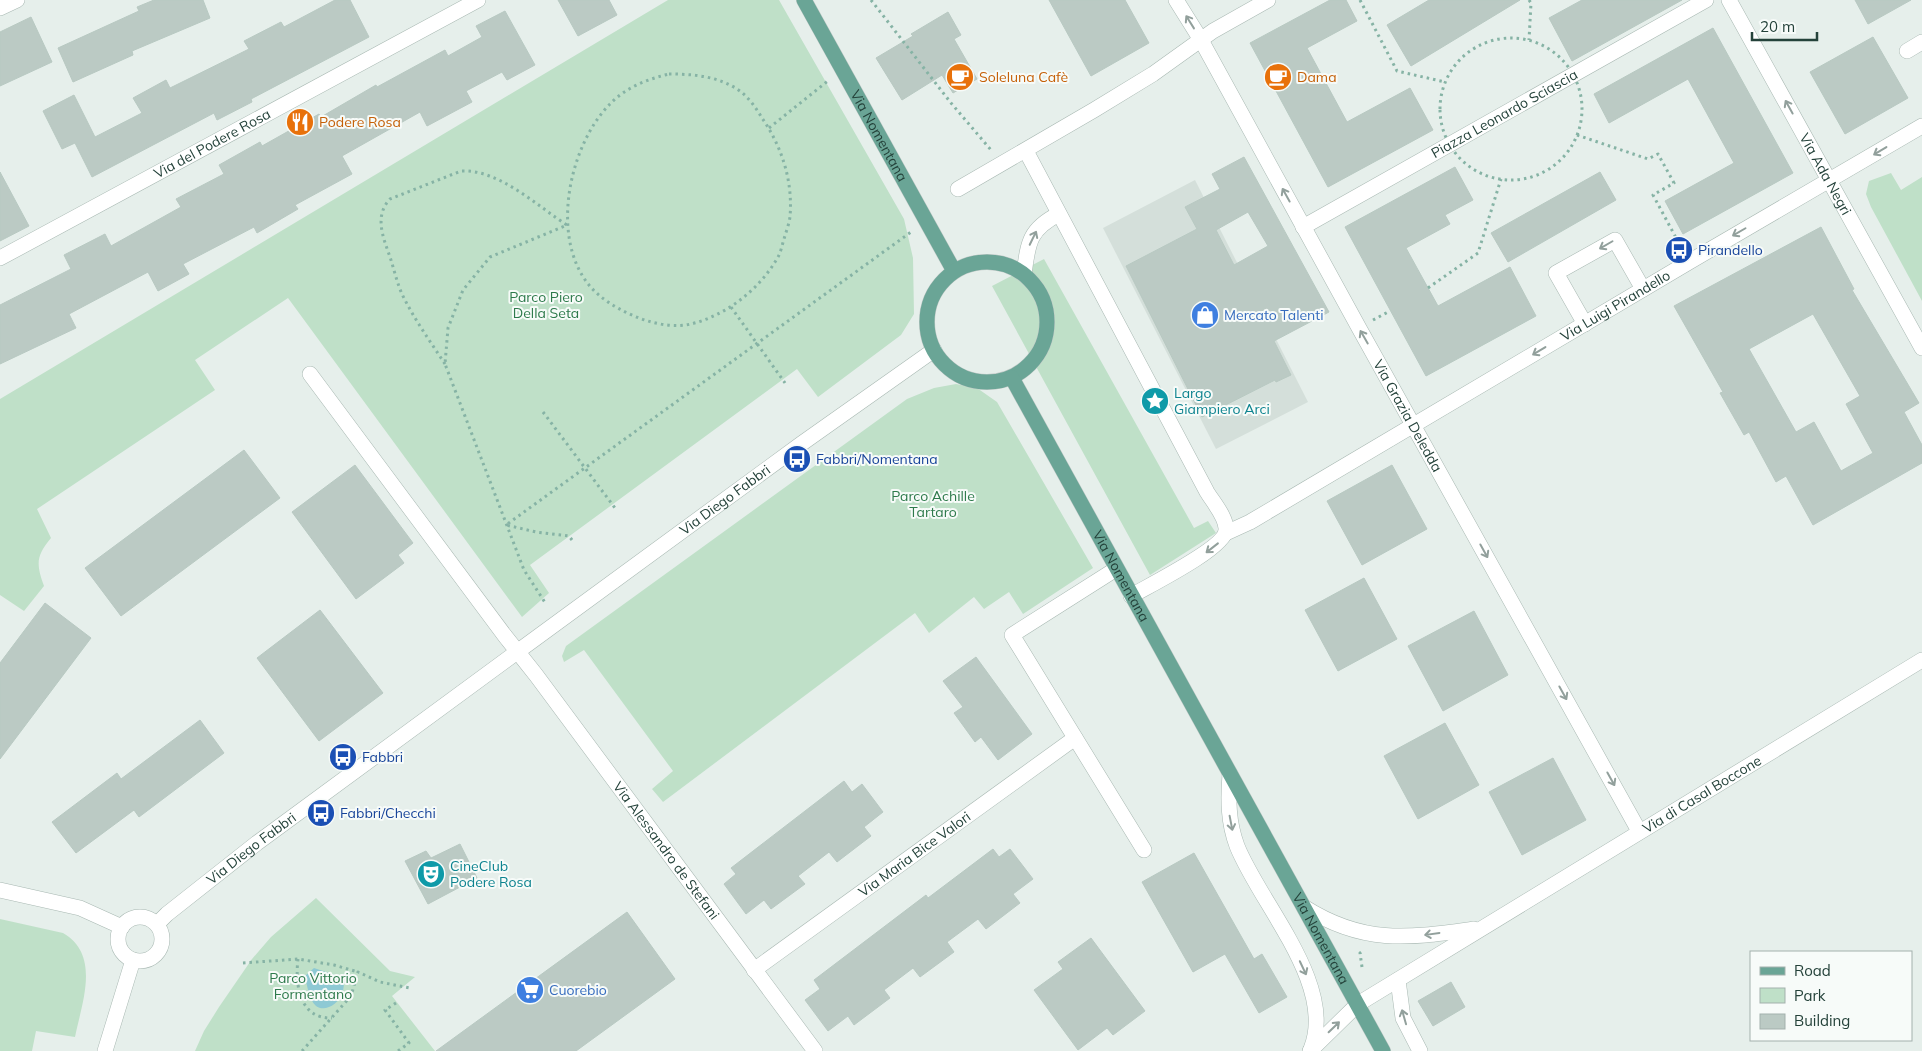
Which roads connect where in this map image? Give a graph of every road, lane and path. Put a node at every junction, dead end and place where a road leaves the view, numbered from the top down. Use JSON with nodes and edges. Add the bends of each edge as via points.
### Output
{"nodes":[{"id":1,"x":17,"y":0,"type":"edge"},
{"id":2,"x":478,"y":0,"type":"edge"},
{"id":3,"x":804,"y":0,"type":"edge"},
{"id":4,"x":870,"y":0,"type":"edge"},
{"id":5,"x":1176,"y":0,"type":"edge"},
{"id":6,"x":1268,"y":0,"type":"edge"},
{"id":7,"x":1360,"y":0,"type":"edge"},
{"id":8,"x":1529,"y":0,"type":"edge"},
{"id":9,"x":1706,"y":0,"type":"edge"},
{"id":10,"x":1730,"y":0,"type":"edge"},
{"id":11,"x":0,"y":8,"type":"edge"},
{"id":12,"x":1201,"y":40,"type":"junction"},
{"id":13,"x":1529,"y":40,"type":"dead end"},
{"id":14,"x":1922,"y":42,"type":"edge"},
{"id":15,"x":1907,"y":51,"type":"dead end"},
{"id":16,"x":842,"y":70,"type":"junction"},
{"id":17,"x":1445,"y":82,"type":"dead end"},
{"id":18,"x":1922,"y":126,"type":"edge"},
{"id":19,"x":769,"y":128,"type":"junction"},
{"id":20,"x":1577,"y":135,"type":"dead end"},
{"id":21,"x":1026,"y":151,"type":"junction"},
{"id":22,"x":1003,"y":164,"type":"junction"},
{"id":23,"x":1501,"y":179,"type":"dead end"},
{"id":24,"x":1830,"y":180,"type":"junction"},
{"id":25,"x":958,"y":189,"type":"dead end"},
{"id":26,"x":1059,"y":214,"type":"junction"},
{"id":27,"x":567,"y":225,"type":"junction"},
{"id":28,"x":1303,"y":227,"type":"junction"},
{"id":29,"x":911,"y":232,"type":"dead end"},
{"id":30,"x":0,"y":258,"type":"edge"},
{"id":31,"x":1689,"y":262,"type":"junction"},
{"id":32,"x":954,"y":271,"type":"junction"},
{"id":33,"x":1024,"y":274,"type":"junction"},
{"id":34,"x":1428,"y":288,"type":"dead end"},
{"id":35,"x":1643,"y":289,"type":"junction"},
{"id":36,"x":731,"y":307,"type":"junction"},
{"id":37,"x":1585,"y":324,"type":"junction"},
{"id":38,"x":757,"y":343,"type":"junction"},
{"id":39,"x":1922,"y":348,"type":"edge"},
{"id":40,"x":934,"y":350,"type":"junction"},
{"id":41,"x":446,"y":364,"type":"junction"},
{"id":42,"x":310,"y":374,"type":"dead end"},
{"id":43,"x":1012,"y":378,"type":"junction"},
{"id":44,"x":785,"y":383,"type":"dead end"},
{"id":45,"x":543,"y":412,"type":"dead end"},
{"id":46,"x":1414,"y":426,"type":"junction"},
{"id":47,"x":585,"y":468,"type":"junction"},
{"id":48,"x":615,"y":508,"type":"dead end"},
{"id":49,"x":506,"y":525,"type":"junction"},
{"id":50,"x":1226,"y":533,"type":"junction"},
{"id":51,"x":572,"y":540,"type":"dead end"},
{"id":52,"x":1116,"y":570,"type":"junction"},
{"id":53,"x":1131,"y":596,"type":"junction"},
{"id":54,"x":546,"y":604,"type":"dead end"},
{"id":55,"x":517,"y":652,"type":"junction"},
{"id":56,"x":1922,"y":660,"type":"edge"},
{"id":57,"x":1075,"y":738,"type":"junction"},
{"id":58,"x":1230,"y":774,"type":"junction"},
{"id":59,"x":1639,"y":831,"type":"junction"},
{"id":60,"x":1144,"y":850,"type":"dead end"},
{"id":61,"x":0,"y":890,"type":"edge"},
{"id":62,"x":1304,"y":907,"type":"junction"},
{"id":63,"x":157,"y":924,"type":"junction"},
{"id":64,"x":122,"y":928,"type":"junction"},
{"id":65,"x":1480,"y":928,"type":"junction"},
{"id":66,"x":298,"y":959,"type":"junction"},
{"id":67,"x":133,"y":960,"type":"junction"},
{"id":68,"x":243,"y":963,"type":"dead end"},
{"id":69,"x":754,"y":970,"type":"junction"},
{"id":70,"x":358,"y":972,"type":"junction"},
{"id":71,"x":1398,"y":980,"type":"junction"},
{"id":72,"x":410,"y":988,"type":"dead end"},
{"id":73,"x":399,"y":1001,"type":"dead end"},
{"id":74,"x":1358,"y":1004,"type":"junction"},
{"id":75,"x":332,"y":1018,"type":"junction"},
{"id":76,"x":105,"y":1051,"type":"edge"},
{"id":77,"x":302,"y":1051,"type":"edge"},
{"id":78,"x":398,"y":1051,"type":"edge"},
{"id":79,"x":815,"y":1051,"type":"edge"},
{"id":80,"x":1310,"y":1051,"type":"edge"},
{"id":81,"x":1383,"y":1051,"type":"edge"},
{"id":82,"x":1420,"y":1051,"type":"edge"}],
"edges":[{"from":1,"to":11,"type":"street"},
{"from":2,"to":30,"type":"street","name":"Via del Podere Rosa"},
{"from":3,"to":16,"type":"main road","name":"Via Nomentana"},
{"from":4,"to":22,"type":"path"},
{"from":12,"to":5,"type":"street","name":"Via Grazia Deledda","one_way":true},
{"from":6,"to":12,"type":"street"},
{"from":7,"to":17,"type":"path","via":[[1397,71]]},
{"from":8,"to":13,"type":"path"},
{"from":9,"to":28,"type":"street","name":"Piazza Leonardo Sciascia"},
{"from":24,"to":10,"type":"street","name":"Via Ada Negri","one_way":true},
{"from":12,"to":21,"type":"street","via":[[1153,74]]},
{"from":28,"to":12,"type":"street","name":"Via Grazia Deledda","one_way":true},
{"from":14,"to":15,"type":"street"},
{"from":16,"to":19,"type":"path"},
{"from":16,"to":32,"type":"main road","name":"Via Nomentana"},
{"from":18,"to":24,"type":"street","name":"Via Luigi Pirandello","one_way":true},
{"from":19,"to":27,"type":"path","via":[[739,90],[722,81],[687,74],[650,78],[612,101],[595,122],[581,149],[568,191]]},
{"from":19,"to":36,"type":"path","via":[[782,155],[789,182],[790,218],[779,256],[756,288]]},
{"from":20,"to":31,"type":"path","via":[[1648,159],[1658,154],[1674,183],[1654,195]]},
{"from":21,"to":22,"type":"street"},
{"from":21,"to":26,"type":"street"},
{"from":22,"to":25,"type":"street"},
{"from":23,"to":34,"type":"path","via":[[1478,253]]},
{"from":24,"to":31,"type":"street","name":"Via Luigi Pirandello","one_way":true},
{"from":24,"to":39,"type":"street","name":"Via Ada Negri"},
{"from":33,"to":26,"type":"street","one_way":true,"via":[[1033,235],[1044,221]]},
{"from":26,"to":50,"type":"street","via":[[1224,523]]},
{"from":27,"to":36,"type":"path","via":[[570,247],[582,276],[599,296],[627,314],[659,324],[690,324]]},
{"from":27,"to":41,"type":"path","via":[[490,256],[463,290],[448,328]]},
{"from":27,"to":41,"type":"path","via":[[520,191],[473,170],[461,171],[390,199],[384,206],[381,224],[401,292],[420,328]]},
{"from":46,"to":28,"type":"street","name":"Via Grazia Deledda","one_way":true},
{"from":29,"to":38,"type":"path"},
{"from":31,"to":35,"type":"street","name":"Via Luigi Pirandello"},
{"from":32,"to":33,"type":"main road","via":[[983,262],[1004,265]]},
{"from":32,"to":40,"type":"main road","via":[[936,292],[930,305],[928,334]]},
{"from":33,"to":43,"type":"main road","via":[[1042,297],[1048,325],[1039,353]]},
{"from":35,"to":37,"type":"street","name":"Via Luigi Pirandello"},
{"from":35,"to":37,"type":"street","one_way":true,"via":[[1615,240],[1556,274]]},
{"from":36,"to":38,"type":"path"},
{"from":37,"to":46,"type":"street","name":"Via Luigi Pirandello","one_way":true},
{"from":38,"to":44,"type":"path"},
{"from":38,"to":47,"type":"path"},
{"from":40,"to":43,"type":"main road","via":[[951,370],[963,377],[977,382]]},
{"from":40,"to":55,"type":"street","name":"Via Diego Fabbri"},
{"from":41,"to":49,"type":"path"},
{"from":42,"to":55,"type":"street"},
{"from":43,"to":52,"type":"main road","name":"Via Nomentana"},
{"from":45,"to":47,"type":"path"},
{"from":46,"to":50,"type":"street","name":"Via Luigi Pirandello"},
{"from":46,"to":59,"type":"street","name":"Via Grazia Deledda","one_way":true},
{"from":47,"to":48,"type":"path"},
{"from":47,"to":49,"type":"path"},
{"from":49,"to":51,"type":"path","via":[[570,536]]},
{"from":49,"to":54,"type":"path","via":[[524,570]]},
{"from":50,"to":53,"type":"street","name":"Via Luigi Pirandello","one_way":true,"via":[[1200,556]]},
{"from":52,"to":53,"type":"main road","name":"Via Nomentana"},
{"from":52,"to":57,"type":"street","via":[[1012,635]]},
{"from":53,"to":58,"type":"main road","name":"Via Nomentana"},
{"from":55,"to":63,"type":"street","name":"Via Diego Fabbri","via":[[249,849]]},
{"from":55,"to":69,"type":"street","name":"Via Alessandro de Stefani"},
{"from":56,"to":59,"type":"street","name":"Via di Casal Boccone"},
{"from":57,"to":60,"type":"street"},
{"from":57,"to":69,"type":"street","name":"Via Maria Bice Valori"},
{"from":58,"to":62,"type":"main road","name":"Via Nomentana"},
{"from":58,"to":80,"type":"street","one_way":true,"via":[[1229,815],[1237,846],[1312,989],[1317,1019],[1316,1036]]},
{"from":59,"to":65,"type":"street","name":"Via di Casal Boccone"},
{"from":61,"to":64,"type":"street","via":[[80,908]]},
{"from":65,"to":62,"type":"street","name":"Via di Casal Boccone","one_way":true,"via":[[1422,936],[1383,936],[1337,925]]},
{"from":62,"to":74,"type":"main road","name":"Via Nomentana"},
{"from":63,"to":64,"type":"street","via":[[138,917]]},
{"from":63,"to":67,"type":"street","via":[[162,939],[157,953],[150,959]]},
{"from":64,"to":67,"type":"street","via":[[119,936],[121,949]]},
{"from":65,"to":71,"type":"street","name":"Via di Casal Boccone"},
{"from":66,"to":68,"type":"path"},
{"from":66,"to":70,"type":"path"},
{"from":66,"to":75,"type":"path","via":[[296,976],[306,1007],[314,1015]]},
{"from":67,"to":76,"type":"street"},
{"from":69,"to":79,"type":"street","name":"Via Alessandro de Stefani"},
{"from":70,"to":72,"type":"path","via":[[380,982]]},
{"from":70,"to":75,"type":"path","via":[[351,996]]},
{"from":71,"to":74,"type":"street","name":"Via di Casal Boccone"},
{"from":82,"to":71,"type":"street","one_way":true,"via":[[1403,1018]]},
{"from":73,"to":78,"type":"path","via":[[385,1010],[409,1043]]},
{"from":80,"to":74,"type":"street","name":"Via di Casal Boccone","one_way":true},
{"from":74,"to":81,"type":"main road","name":"Via Nomentana"},
{"from":75,"to":77,"type":"path"}]}
